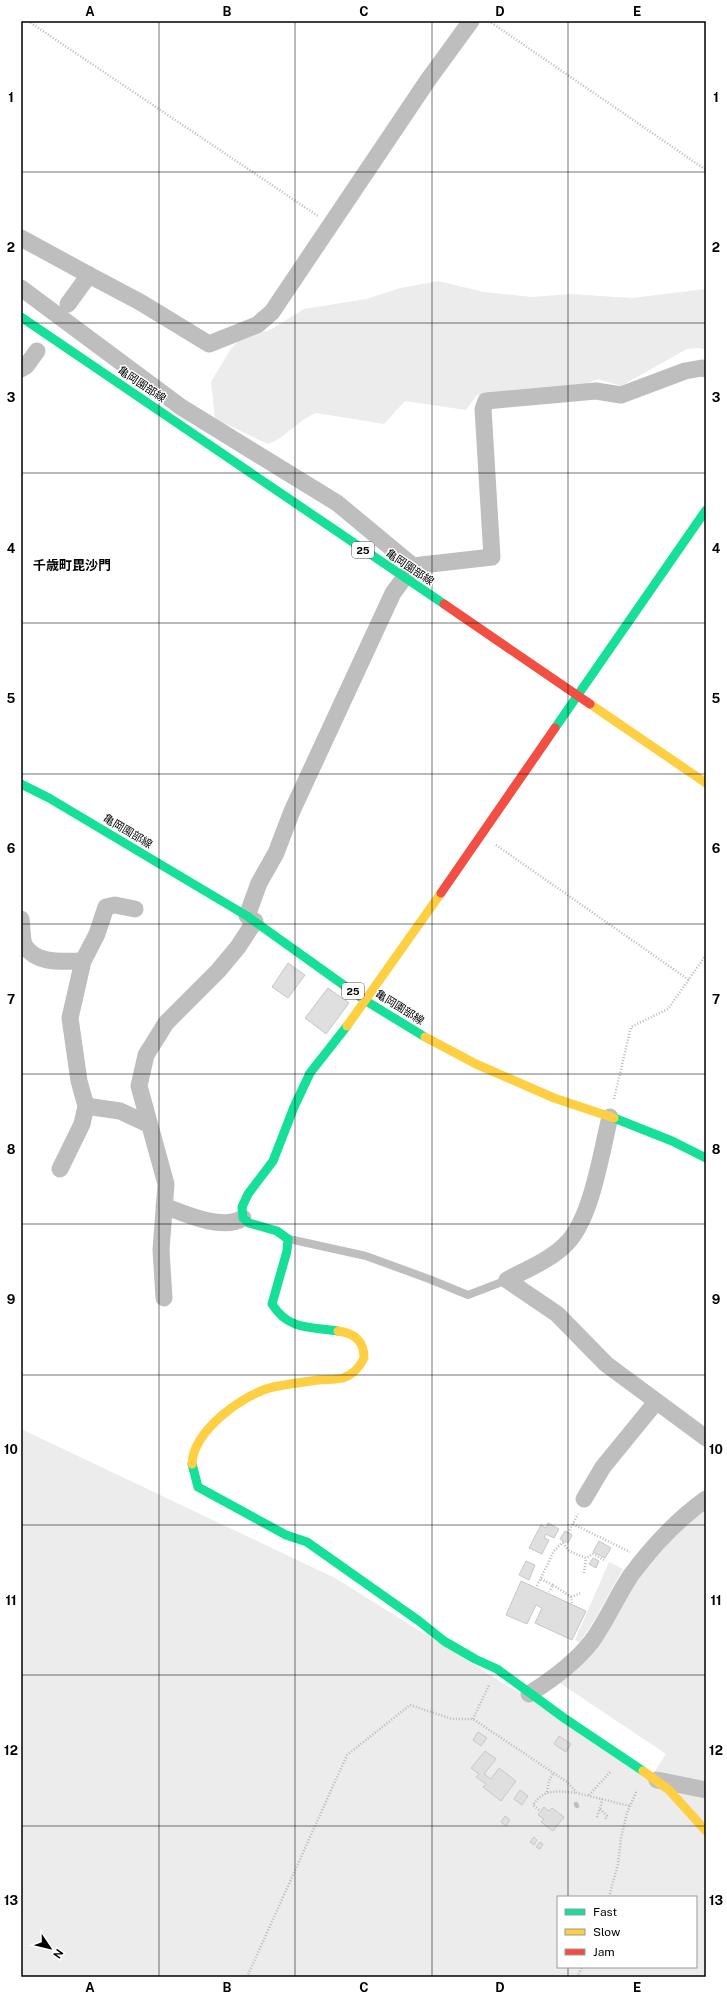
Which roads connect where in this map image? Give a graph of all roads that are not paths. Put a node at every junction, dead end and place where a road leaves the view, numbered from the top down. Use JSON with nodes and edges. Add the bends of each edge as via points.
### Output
{"nodes":[{"id":1,"x":471,"y":21,"type":"edge"},
{"id":2,"x":21,"y":238,"type":"edge"},
{"id":3,"x":89,"y":274,"type":"junction"},
{"id":4,"x":21,"y":288,"type":"edge"},
{"id":5,"x":68,"y":304,"type":"dead end"},
{"id":6,"x":21,"y":316,"type":"edge"},
{"id":7,"x":37,"y":351,"type":"dead end"},
{"id":8,"x":21,"y":369,"type":"edge"},
{"id":9,"x":706,"y":369,"type":"edge"},
{"id":10,"x":706,"y":510,"type":"edge"},
{"id":11,"x":409,"y":572,"type":"junction"},
{"id":12,"x":578,"y":695,"type":"junction"},
{"id":13,"x":706,"y":783,"type":"edge"},
{"id":14,"x":21,"y":784,"type":"edge"},
{"id":15,"x":135,"y":909,"type":"dead end"},
{"id":16,"x":251,"y":918,"type":"junction"},
{"id":17,"x":21,"y":919,"type":"edge"},
{"id":18,"x":22,"y":945,"type":"edge"},
{"id":19,"x":82,"y":961,"type":"junction"},
{"id":20,"x":366,"y":1001,"type":"junction"},
{"id":21,"x":86,"y":1106,"type":"junction"},
{"id":22,"x":610,"y":1117,"type":"junction"},
{"id":23,"x":148,"y":1124,"type":"junction"},
{"id":24,"x":706,"y":1158,"type":"edge"},
{"id":25,"x":60,"y":1170,"type":"dead end"},
{"id":26,"x":164,"y":1206,"type":"junction"},
{"id":27,"x":244,"y":1218,"type":"junction"},
{"id":28,"x":288,"y":1239,"type":"junction"},
{"id":29,"x":507,"y":1280,"type":"junction"},
{"id":30,"x":164,"y":1298,"type":"dead end"},
{"id":31,"x":656,"y":1402,"type":"junction"},
{"id":32,"x":706,"y":1438,"type":"edge"},
{"id":33,"x":706,"y":1498,"type":"edge"},
{"id":34,"x":584,"y":1499,"type":"dead end"},
{"id":35,"x":529,"y":1694,"type":"junction"},
{"id":36,"x":652,"y":1777,"type":"junction"},
{"id":37,"x":706,"y":1790,"type":"edge"},
{"id":38,"x":706,"y":1831,"type":"edge"}],
"edges":[{"from":1,"to":3,"type":"street","via":[[428,80],[272,312],[257,325],[209,344]]},
{"from":2,"to":3,"type":"street"},
{"from":3,"to":5,"type":"street"},
{"from":4,"to":11,"type":"street","via":[[181,407],[337,503]]},
{"from":6,"to":11,"type":"street","name":"亀岡園部線","number":"25"},
{"from":7,"to":8,"type":"street"},
{"from":9,"to":11,"type":"street","via":[[684,371],[621,395],[596,391],[486,401],[483,409],[492,557]]},
{"from":10,"to":12,"type":"street"},
{"from":11,"to":12,"type":"street","name":"亀岡園部線","number":"25"},
{"from":11,"to":16,"type":"street","via":[[390,600],[292,811],[276,853],[259,883]]},
{"from":12,"to":13,"type":"street","name":"亀岡園部線","number":"25"},
{"from":12,"to":20,"type":"street"},
{"from":14,"to":16,"type":"street","name":"亀岡園部線","number":"25"},
{"from":15,"to":19,"type":"street","via":[[115,905],[106,908],[97,934]]},
{"from":16,"to":20,"type":"street","name":"亀岡園部線","number":"25"},
{"from":16,"to":23,"type":"street","via":[[238,947],[166,1023],[146,1055],[139,1086]]},
{"from":17,"to":18,"type":"street"},
{"from":18,"to":19,"type":"street","via":[[33,955],[48,961]]},
{"from":19,"to":21,"type":"street","via":[[70,1018],[78,1081]]},
{"from":20,"to":22,"type":"street","name":"亀岡園部線","number":"25","via":[[411,1030],[476,1064],[554,1098]]},
{"from":20,"to":27,"type":"street","via":[[310,1073],[273,1161],[248,1194],[242,1207]]},
{"from":21,"to":23,"type":"street","via":[[120,1111]]},
{"from":21,"to":25,"type":"street","via":[[82,1124]]},
{"from":22,"to":24,"type":"street","name":"亀岡園部線","number":"25","via":[[672,1141]]},
{"from":22,"to":29,"type":"street","via":[[590,1198],[579,1225],[567,1243],[552,1255]]},
{"from":23,"to":26,"type":"street","via":[[166,1184]]},
{"from":26,"to":27,"type":"street","via":[[199,1220],[236,1222]]},
{"from":26,"to":30,"type":"street","via":[[161,1250]]},
{"from":27,"to":28,"type":"street","via":[[249,1223],[277,1231]]},
{"from":28,"to":29,"type":"lane","via":[[366,1256],[468,1295]]},
{"from":28,"to":35,"type":"street","via":[[272,1304],[278,1314],[291,1324],[350,1333],[358,1339],[365,1356],[353,1374],[343,1378],[269,1389],[228,1410],[198,1443],[195,1450],[193,1473],[198,1487],[286,1535],[307,1542],[444,1641],[497,1669]]},
{"from":29,"to":31,"type":"street","via":[[557,1314],[606,1364]]},
{"from":31,"to":32,"type":"street"},
{"from":31,"to":34,"type":"street","via":[[603,1467]]},
{"from":33,"to":35,"type":"street","via":[[692,1509],[631,1575],[592,1641],[566,1668]]},
{"from":35,"to":36,"type":"street"},
{"from":36,"to":37,"type":"street"},
{"from":36,"to":38,"type":"street","via":[[669,1790]]}]}
